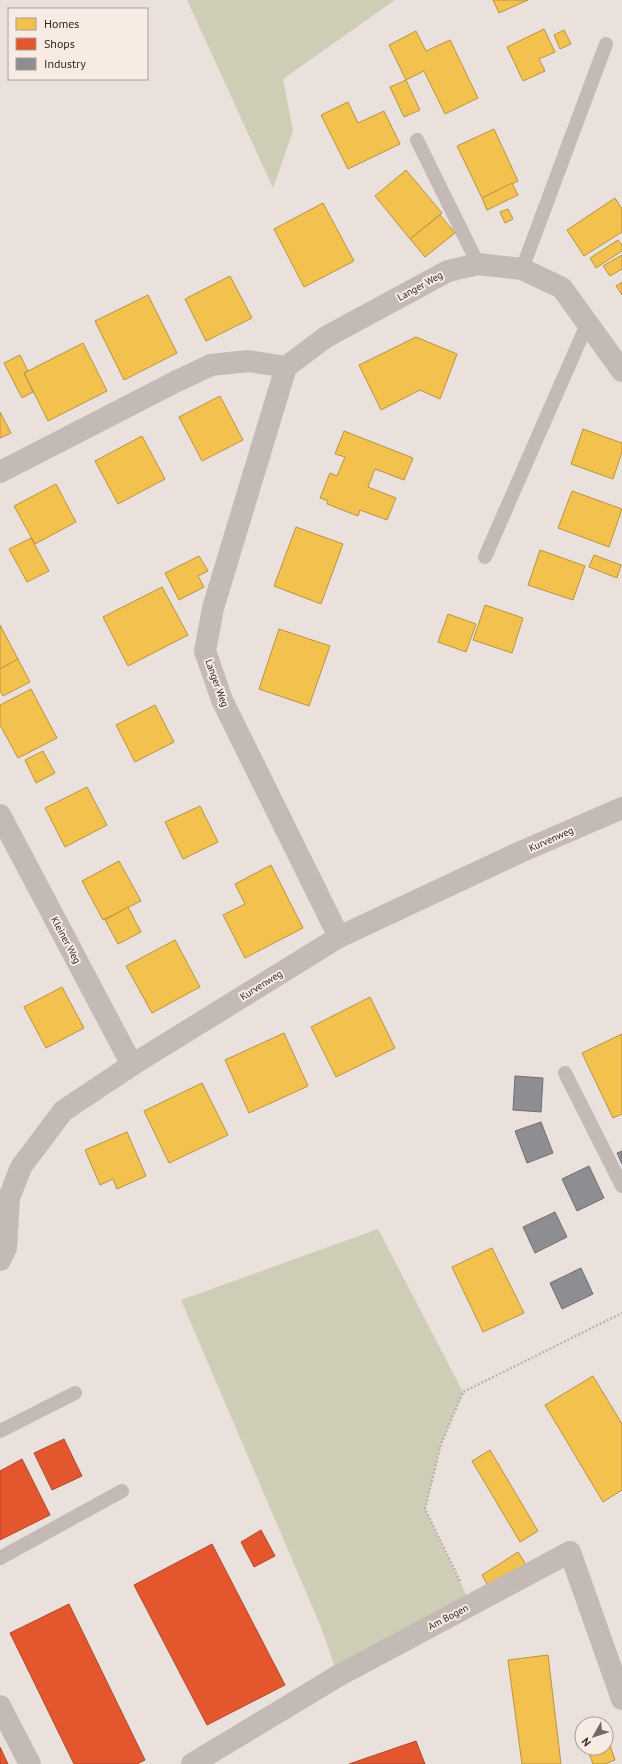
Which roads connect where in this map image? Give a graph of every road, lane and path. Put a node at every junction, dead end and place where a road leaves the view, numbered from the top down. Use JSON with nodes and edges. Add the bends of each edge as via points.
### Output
{"nodes":[{"id":1,"x":606,"y":44,"type":"dead end"},
{"id":2,"x":417,"y":140,"type":"dead end"},
{"id":3,"x":478,"y":264,"type":"junction"},
{"id":4,"x":522,"y":269,"type":"junction"},
{"id":5,"x":588,"y":322,"type":"junction"},
{"id":6,"x":286,"y":366,"type":"junction"},
{"id":7,"x":622,"y":371,"type":"edge"},
{"id":8,"x":0,"y":472,"type":"edge"},
{"id":9,"x":486,"y":557,"type":"dead end"},
{"id":10,"x":622,"y":808,"type":"edge"},
{"id":11,"x":0,"y":815,"type":"edge"},
{"id":12,"x":340,"y":937,"type":"junction"},
{"id":13,"x":132,"y":1065,"type":"junction"},
{"id":14,"x":566,"y":1073,"type":"dead end"},
{"id":15,"x":622,"y":1186,"type":"edge"},
{"id":16,"x":4,"y":1198,"type":"edge"},
{"id":17,"x":0,"y":1260,"type":"edge"},
{"id":18,"x":622,"y":1313,"type":"edge"},
{"id":19,"x":75,"y":1393,"type":"dead end"},
{"id":20,"x":0,"y":1432,"type":"edge"},
{"id":21,"x":122,"y":1491,"type":"dead end"},
{"id":22,"x":0,"y":1558,"type":"edge"},
{"id":23,"x":471,"y":1605,"type":"junction"},
{"id":24,"x":622,"y":1699,"type":"edge"},
{"id":25,"x":0,"y":1706,"type":"edge"},
{"id":26,"x":30,"y":1764,"type":"edge"},
{"id":27,"x":192,"y":1764,"type":"edge"}],
"edges":[{"from":1,"to":4,"type":"lane"},
{"from":2,"to":3,"type":"lane"},
{"from":3,"to":4,"type":"street","name":"Langer Weg"},
{"from":3,"to":6,"type":"street","name":"Langer Weg","via":[[441,274],[326,337]]},
{"from":4,"to":5,"type":"street","name":"Langer Weg","via":[[562,288]]},
{"from":5,"to":7,"type":"street","name":"Langer Weg"},
{"from":5,"to":9,"type":"lane"},
{"from":6,"to":8,"type":"street","via":[[249,361],[211,365]]},
{"from":6,"to":12,"type":"street","name":"Langer Weg","via":[[213,608],[205,651],[222,700]]},
{"from":10,"to":12,"type":"street","name":"Kurvenweg","via":[[516,854]]},
{"from":11,"to":13,"type":"street","name":"Kleiner Weg"},
{"from":12,"to":13,"type":"street","name":"Kurvenweg"},
{"from":13,"to":16,"type":"street","name":"Kurvenweg","via":[[63,1111],[21,1167]]},
{"from":14,"to":15,"type":"lane"},
{"from":16,"to":17,"type":"street","name":"Kurvenweg","via":[[6,1248]]},
{"from":18,"to":23,"type":"path","via":[[464,1392],[441,1444],[425,1509]]},
{"from":19,"to":20,"type":"lane"},
{"from":21,"to":22,"type":"lane"},
{"from":23,"to":24,"type":"street","name":"Am Bogen","via":[[570,1552]]},
{"from":23,"to":27,"type":"street","name":"Am Bogen","via":[[338,1676]]},
{"from":25,"to":26,"type":"street"}]}
